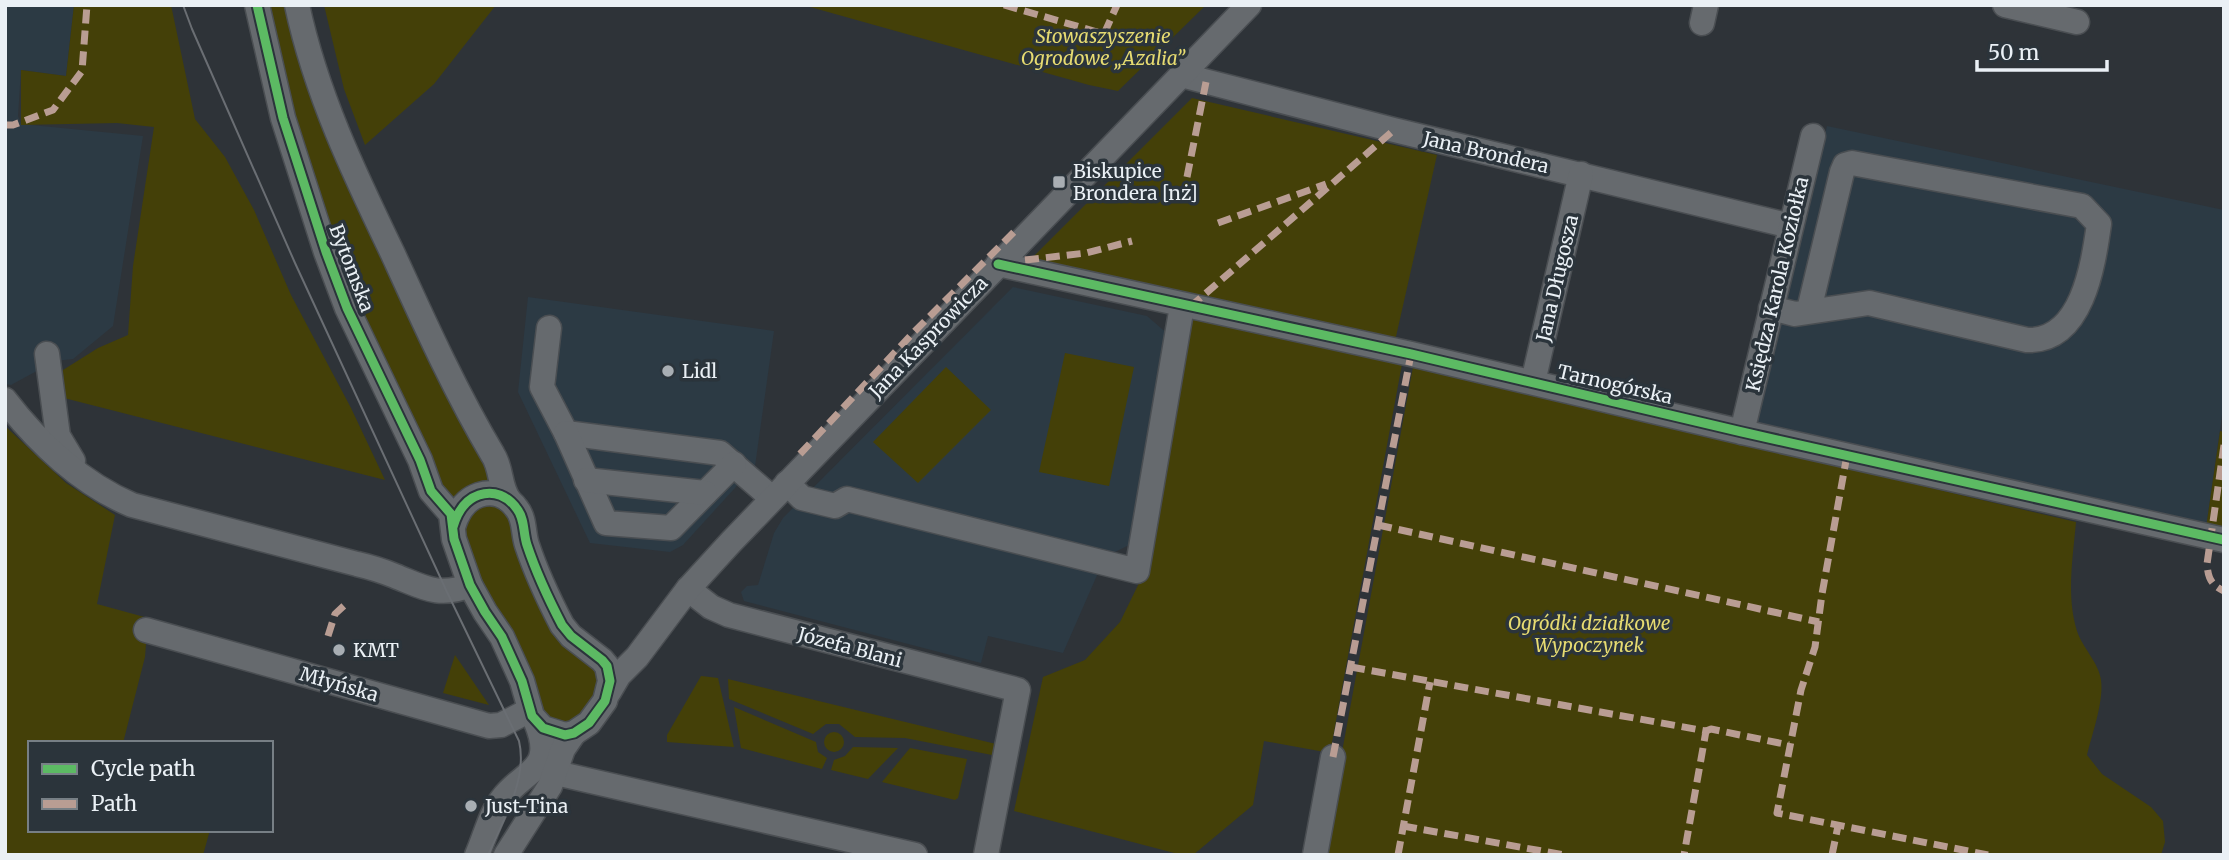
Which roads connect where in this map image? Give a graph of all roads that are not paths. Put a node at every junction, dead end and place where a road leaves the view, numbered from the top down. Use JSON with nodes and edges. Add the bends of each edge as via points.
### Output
{"nodes":[{"id":1,"x":257,"y":5,"type":"edge"},
{"id":2,"x":297,"y":5,"type":"edge"},
{"id":3,"x":1249,"y":5,"type":"edge"},
{"id":4,"x":2005,"y":5,"type":"edge"},
{"id":5,"x":2077,"y":22,"type":"dead end"},
{"id":6,"x":1181,"y":75,"type":"junction"},
{"id":7,"x":1813,"y":136,"type":"dead end"},
{"id":8,"x":1581,"y":174,"type":"junction"},
{"id":9,"x":1791,"y":226,"type":"junction"},
{"id":10,"x":998,"y":264,"type":"junction"},
{"id":11,"x":1182,"y":306,"type":"junction"},
{"id":12,"x":1771,"y":308,"type":"junction"},
{"id":13,"x":1809,"y":310,"type":"junction"},
{"id":14,"x":549,"y":328,"type":"dead end"},
{"id":15,"x":47,"y":354,"type":"dead end"},
{"id":16,"x":1533,"y":382,"type":"junction"},
{"id":17,"x":5,"y":400,"type":"edge"},
{"id":18,"x":1742,"y":432,"type":"junction"},
{"id":19,"x":566,"y":433,"type":"junction"},
{"id":20,"x":734,"y":464,"type":"junction"},
{"id":21,"x":84,"y":478,"type":"junction"},
{"id":22,"x":586,"y":480,"type":"junction"},
{"id":23,"x":779,"y":491,"type":"junction"},
{"id":24,"x":705,"y":493,"type":"junction"},
{"id":25,"x":509,"y":500,"type":"junction"},
{"id":26,"x":453,"y":527,"type":"junction"},
{"id":27,"x":2224,"y":540,"type":"edge"},
{"id":28,"x":470,"y":584,"type":"junction"},
{"id":29,"x":688,"y":590,"type":"junction"},
{"id":30,"x":146,"y":630,"type":"dead end"},
{"id":31,"x":645,"y":645,"type":"junction"},
{"id":32,"x":595,"y":654,"type":"junction"},
{"id":33,"x":609,"y":692,"type":"junction"},
{"id":34,"x":533,"y":716,"type":"junction"},
{"id":35,"x":574,"y":733,"type":"junction"},
{"id":36,"x":1333,"y":757,"type":"dead end"},
{"id":37,"x":556,"y":773,"type":"junction"},
{"id":38,"x":483,"y":853,"type":"edge"},
{"id":39,"x":506,"y":855,"type":"edge"},
{"id":40,"x":915,"y":855,"type":"edge"},
{"id":41,"x":986,"y":855,"type":"edge"},
{"id":42,"x":1315,"y":855,"type":"edge"}],
"edges":[{"from":1,"to":26,"type":"street","name":"Bytomska","via":[[283,118],[343,296],[431,491],[450,514]]},
{"from":2,"to":25,"type":"street","name":"Bytomska","via":[[315,76],[339,139],[422,317],[495,458]]},
{"from":3,"to":6,"type":"street","name":"Jana Kasprowicza"},
{"from":4,"to":5,"type":"street"},
{"from":6,"to":8,"type":"street","name":"Jana Brondera"},
{"from":6,"to":10,"type":"street","name":"Jana Kasprowicza"},
{"from":7,"to":9,"type":"street","name":"Księdza Karola Koziołka"},
{"from":8,"to":9,"type":"street","name":"Jana Brondera"},
{"from":8,"to":16,"type":"street","name":"Jana Długosza"},
{"from":9,"to":12,"type":"street","name":"Księdza Karola Koziołka"},
{"from":10,"to":11,"type":"street","name":"Tarnogórska"},
{"from":10,"to":23,"type":"street","name":"Jana Kasprowicza"},
{"from":11,"to":16,"type":"street","name":"Tarnogórska"},
{"from":11,"to":23,"type":"street","via":[[1138,571],[847,499],[835,506]]},
{"from":12,"to":13,"type":"street","via":[[1795,314]]},
{"from":12,"to":18,"type":"street","name":"Księdza Karola Koziołka"},
{"from":13,"to":13,"type":"street","via":[[1845,165],[2082,206],[2099,224],[2095,255],[2074,317],[2039,340],[1869,303]]},
{"from":14,"to":19,"type":"street","via":[[542,387]]},
{"from":15,"to":21,"type":"street","via":[[58,436]]},
{"from":16,"to":18,"type":"street","name":"Tarnogórska"},
{"from":17,"to":21,"type":"street"},
{"from":18,"to":27,"type":"street","name":"Tarnogórska"},
{"from":19,"to":20,"type":"street","via":[[720,453]]},
{"from":19,"to":22,"type":"street"},
{"from":20,"to":23,"type":"street"},
{"from":20,"to":24,"type":"street"},
{"from":21,"to":28,"type":"street","via":[[132,505],[357,564],[424,588],[447,592]]},
{"from":22,"to":24,"type":"street"},
{"from":22,"to":24,"type":"street","via":[[606,523],[671,528]]},
{"from":23,"to":29,"type":"street","name":"Jana Kasprowicza"},
{"from":25,"to":26,"type":"street","via":[[492,493],[473,497],[460,510]]},
{"from":25,"to":32,"type":"street","name":"Bytomska","via":[[521,514],[526,544],[562,625]]},
{"from":26,"to":28,"type":"street","name":"Bytomska"},
{"from":28,"to":34,"type":"street","name":"Bytomska","via":[[502,637]]},
{"from":29,"to":31,"type":"street","name":"Jana Kasprowicza"},
{"from":29,"to":41,"type":"street","name":"Józefa Blani","via":[[729,615],[1018,690]]},
{"from":30,"to":34,"type":"street","name":"Młyńska","via":[[489,726]]},
{"from":31,"to":32,"type":"street","via":[[618,658]]},
{"from":31,"to":33,"type":"street","name":"Jana Kasprowicza"},
{"from":32,"to":33,"type":"street","via":[[607,666]]},
{"from":33,"to":35,"type":"street","name":"Jana Kasprowicza","via":[[589,723]]},
{"from":34,"to":35,"type":"street","via":[[543,728],[557,734]]},
{"from":34,"to":38,"type":"street","via":[[542,744],[537,765],[503,797]]},
{"from":35,"to":37,"type":"street"},
{"from":36,"to":42,"type":"street"},
{"from":37,"to":39,"type":"street"},
{"from":37,"to":40,"type":"street"}]}
